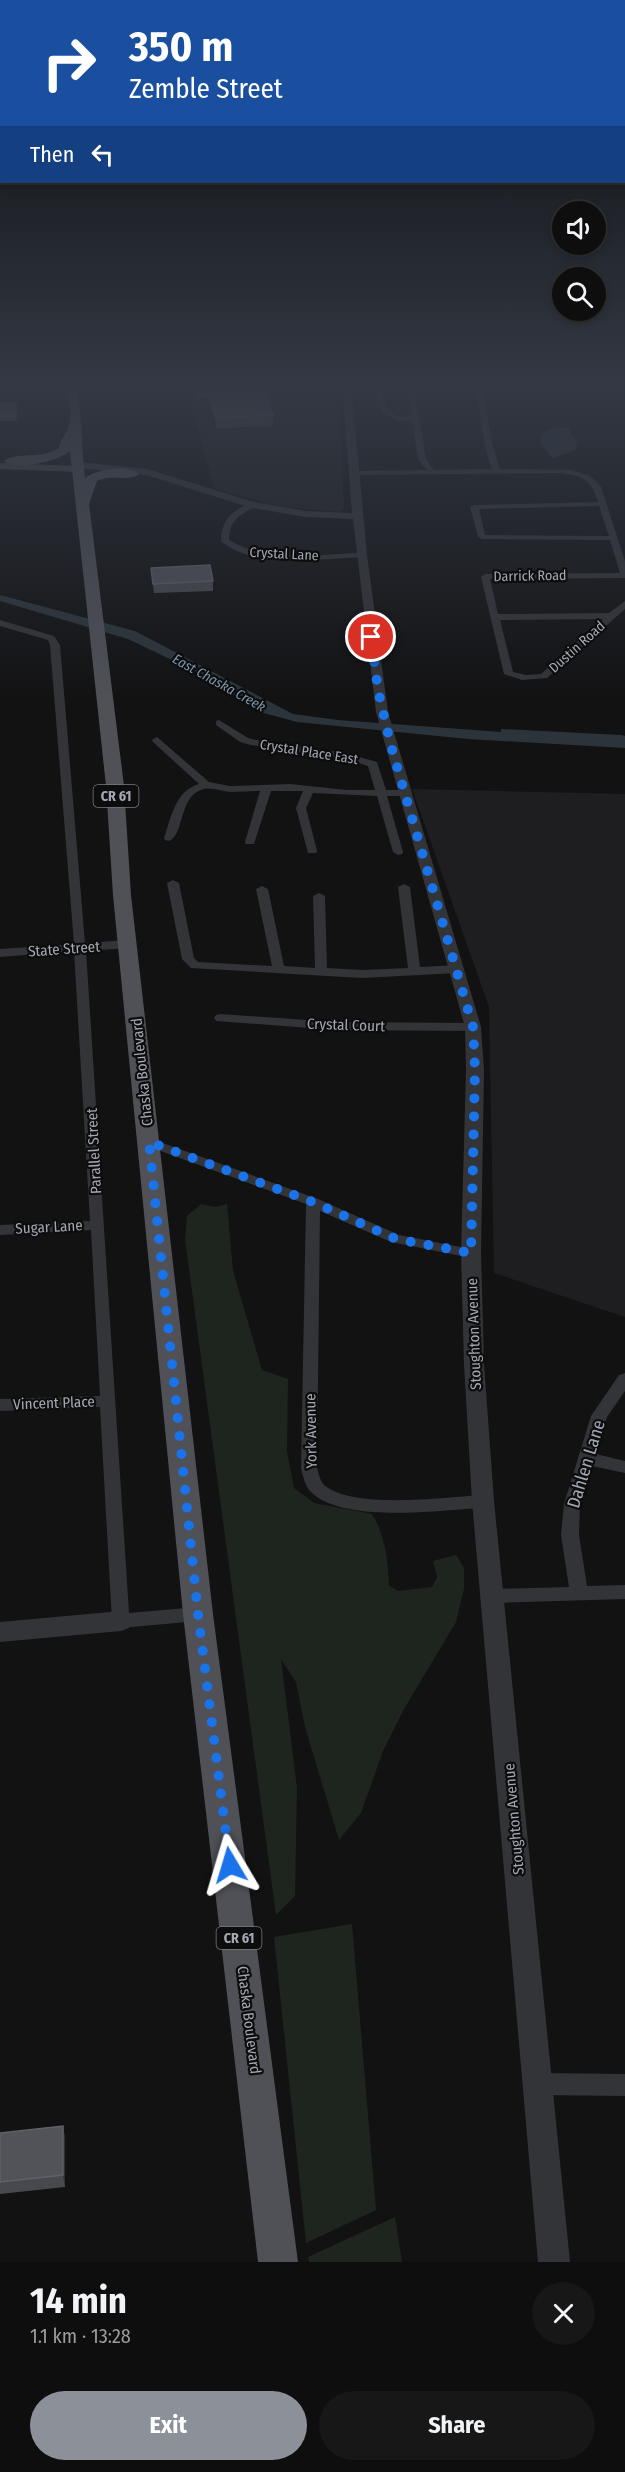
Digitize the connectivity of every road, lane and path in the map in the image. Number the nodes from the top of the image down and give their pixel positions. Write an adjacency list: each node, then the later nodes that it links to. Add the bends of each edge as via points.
1 (81, 488): 6 (main road, Chaska Boulevard / CR 61)
2 (87, 488): 6 (main road)
3 (196, 488): 8 (street)
4 (356, 488): 9 (street, Stoughton Avenue)
5 (596, 488): 7 (street)
6 (83, 503): 32 (main road, Chaska Boulevard / CR 61, via 115,786)
7 (603, 504): 10 (street); 10 (street, via 474,507 482,537)
8 (252, 505): 9 (street, via 306,514); 11 (street, Crystal Lane, via 225,523 225,541 232,547 259,555)
9 (358, 516): 11 (street, Stoughton Avenue)
10 (614, 538): 12 (street)
11 (361, 555): 22 (street, Stoughton Avenue, via 382,712)
12 (625, 574): 15 (street, Darrick Road, via 485,577)
13 (625, 604): 14 (street)
14 (612, 616): 15 (street); 15 (street, Dustin Road, via 544,676 529,679 509,674)
15 (494, 617)
16 (0, 623): 33 (street, Parallel Street, via 51,638 55,645)
17 (219, 723): 23 (street, Crystal Place East, via 255,743 346,756 373,764)
18 (157, 740): 19 (street)
19 (206, 785): 20 (street); 24 (street, via 189,794)
20 (266, 789): 21 (street); 25 (street)
21 (309, 789): 23 (street); 26 (street, via 301,808)
22 (406, 793): 23 (street); 36 (street, Stoughton Avenue)
23 (380, 794): 27 (street, Crystal Place East)
24 (169, 838)
25 (250, 842)
26 (312, 851)
27 (398, 852)
28 (173, 883): 35 (street, via 188,959 195,965)
29 (404, 887): 37 (street)
30 (262, 889): 35 (street)
31 (319, 896): 38 (street)
32 (128, 944): 33 (street, State Street); 41 (main road, Chaska Boulevard / CR 61)
33 (80, 948): 34 (street, State Street); 43 (street, Parallel Street)
34 (0, 953)
35 (279, 969): 38 (street)
36 (458, 969): 37 (street); 40 (street, Stoughton Avenue)
37 (414, 970): 38 (street)
38 (321, 972)
39 (220, 1017): 40 (street, Crystal Court, via 336,1026)
40 (473, 1027): 45 (street, Stoughton Avenue)
41 (149, 1142): 42 (street); 55 (main road, Chaska Boulevard / CR 61)
42 (313, 1202): 45 (street, via 396,1239); 51 (street, York Avenue, via 309,1468 316,1488 332,1498 363,1504 404,1507)
43 (98, 1225): 44 (street, Sugar Lane); 47 (street, Parallel Street)
44 (0, 1230)
45 (471, 1253): 51 (street, Stoughton Avenue)
46 (625, 1379): 49 (street, Dahlen Lane, via 599,1416)
47 (108, 1401): 48 (street, Vincent Place); 56 (street, Parallel Street)
48 (0, 1405)
49 (585, 1458): 50 (street); 53 (street, Dahlen Lane, via 572,1504 570,1534)
50 (625, 1467)
51 (483, 1501): 54 (street, Stoughton Avenue)
52 (625, 1592): 53 (street)
53 (579, 1593): 54 (street)
54 (494, 1596): 58 (street, Stoughton Avenue)
55 (198, 1614): 56 (street); 60 (main road, Chaska Boulevard / CR 61)
56 (121, 1621): 57 (street)
57 (0, 1632)
58 (538, 2084): 59 (street); 61 (street, Stoughton Avenue)
59 (625, 2085)
60 (278, 2262)
61 (554, 2262)

